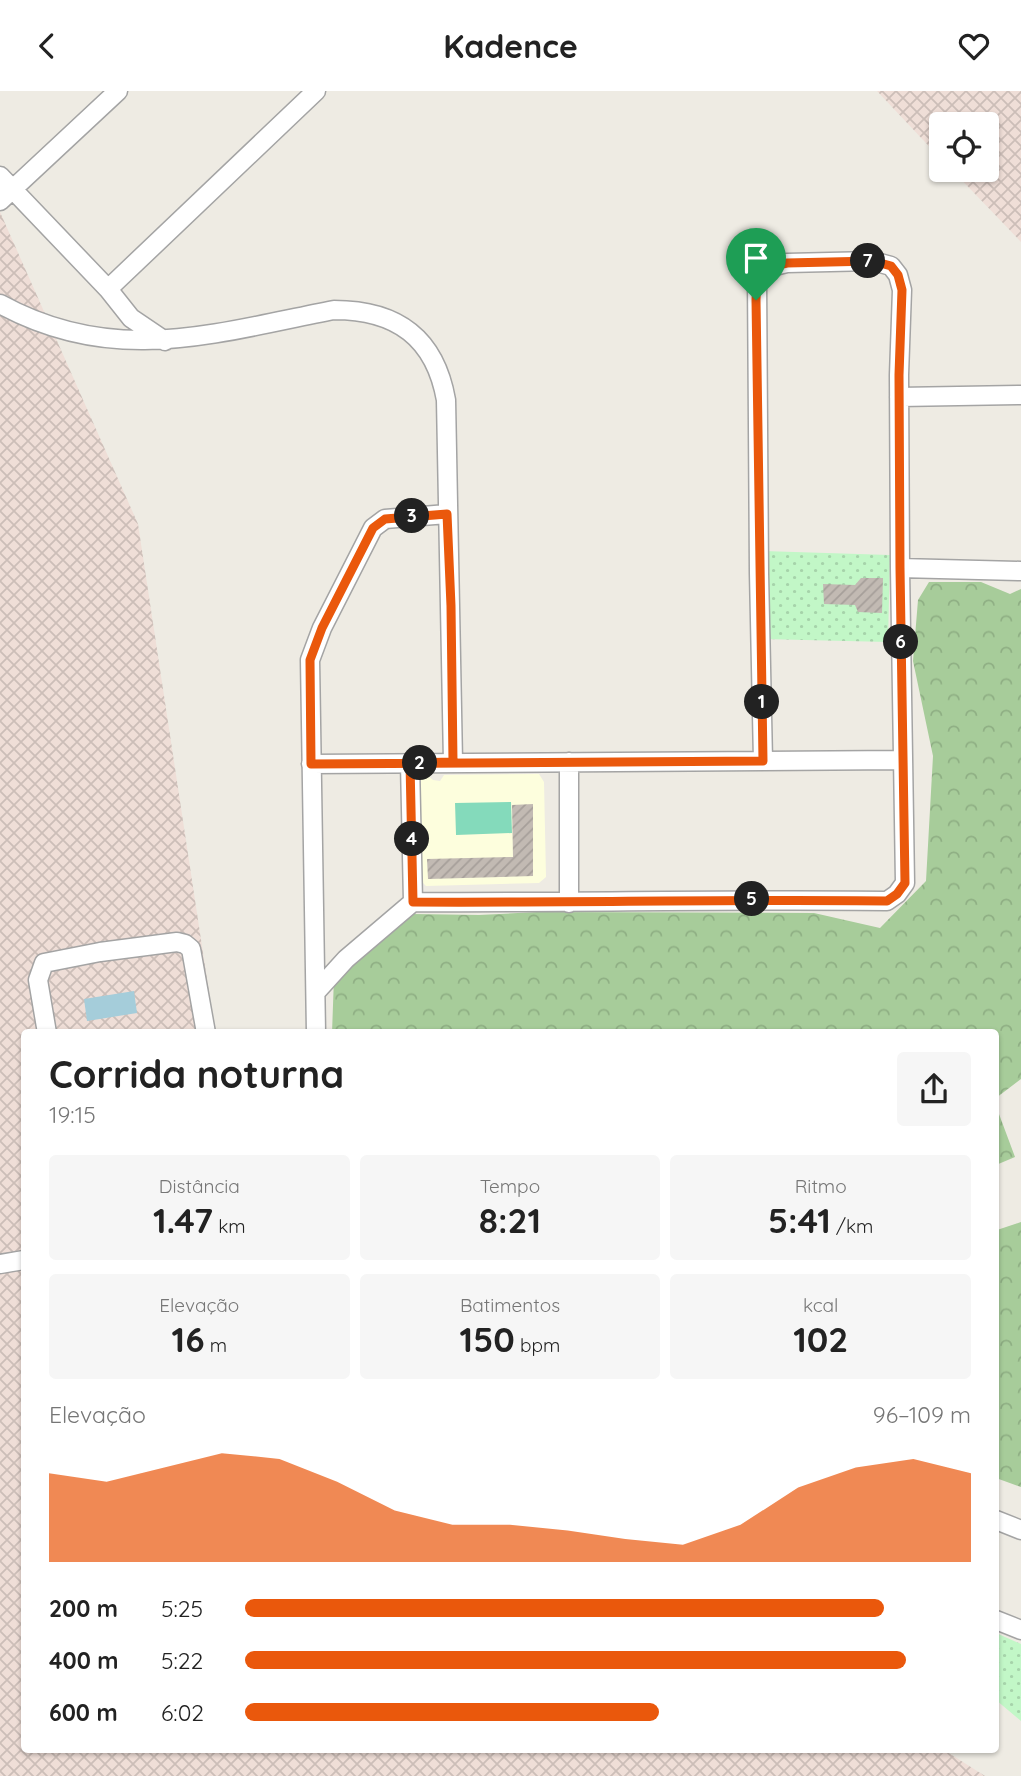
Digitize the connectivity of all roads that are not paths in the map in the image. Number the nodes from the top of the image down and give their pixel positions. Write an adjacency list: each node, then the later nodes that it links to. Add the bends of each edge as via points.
1 (118, 91): 4 (street)
2 (316, 91): 5 (street)
3 (0, 176): 4 (street)
4 (6, 196): 5 (street)
5 (108, 289): 7 (street)
6 (0, 304): 8 (street, via 61,331)
7 (131, 318): 8 (street); 9 (street)
8 (116, 340): 9 (street)
9 (165, 341): 12 (street, via 334,310 374,313 399,324 426,346 442,379)
10 (1021, 395): 11 (street)
11 (899, 397): 13 (street); 16 (street, via 902,290 891,266 873,261 766,268 757,278)
12 (447, 514): 17 (street); 20 (street, via 385,519 373,528 310,660)
13 (900, 568): 14 (street); 15 (street)
14 (1021, 571)
15 (903, 760): 16 (street); 22 (street, via 905,883 887,901)
16 (763, 761): 18 (street)
17 (453, 762): 18 (street); 19 (street)
18 (569, 762): 22 (street)
19 (410, 763): 20 (street); 21 (street)
20 (311, 764): 23 (street)
21 (413, 902): 22 (street); 23 (street, via 346,959)
22 (569, 903)
23 (316, 992): 26 (street)
24 (46, 1029): 25 (street, via 38,980 44,963 177,942 191,949)
25 (205, 1029)
26 (316, 1029)
27 (21, 1260): 28 (street)
28 (0, 1263)
29 (999, 1521): 30 (street)
30 (1021, 1530)
31 (999, 1622): 32 (street)
32 (1021, 1630)

